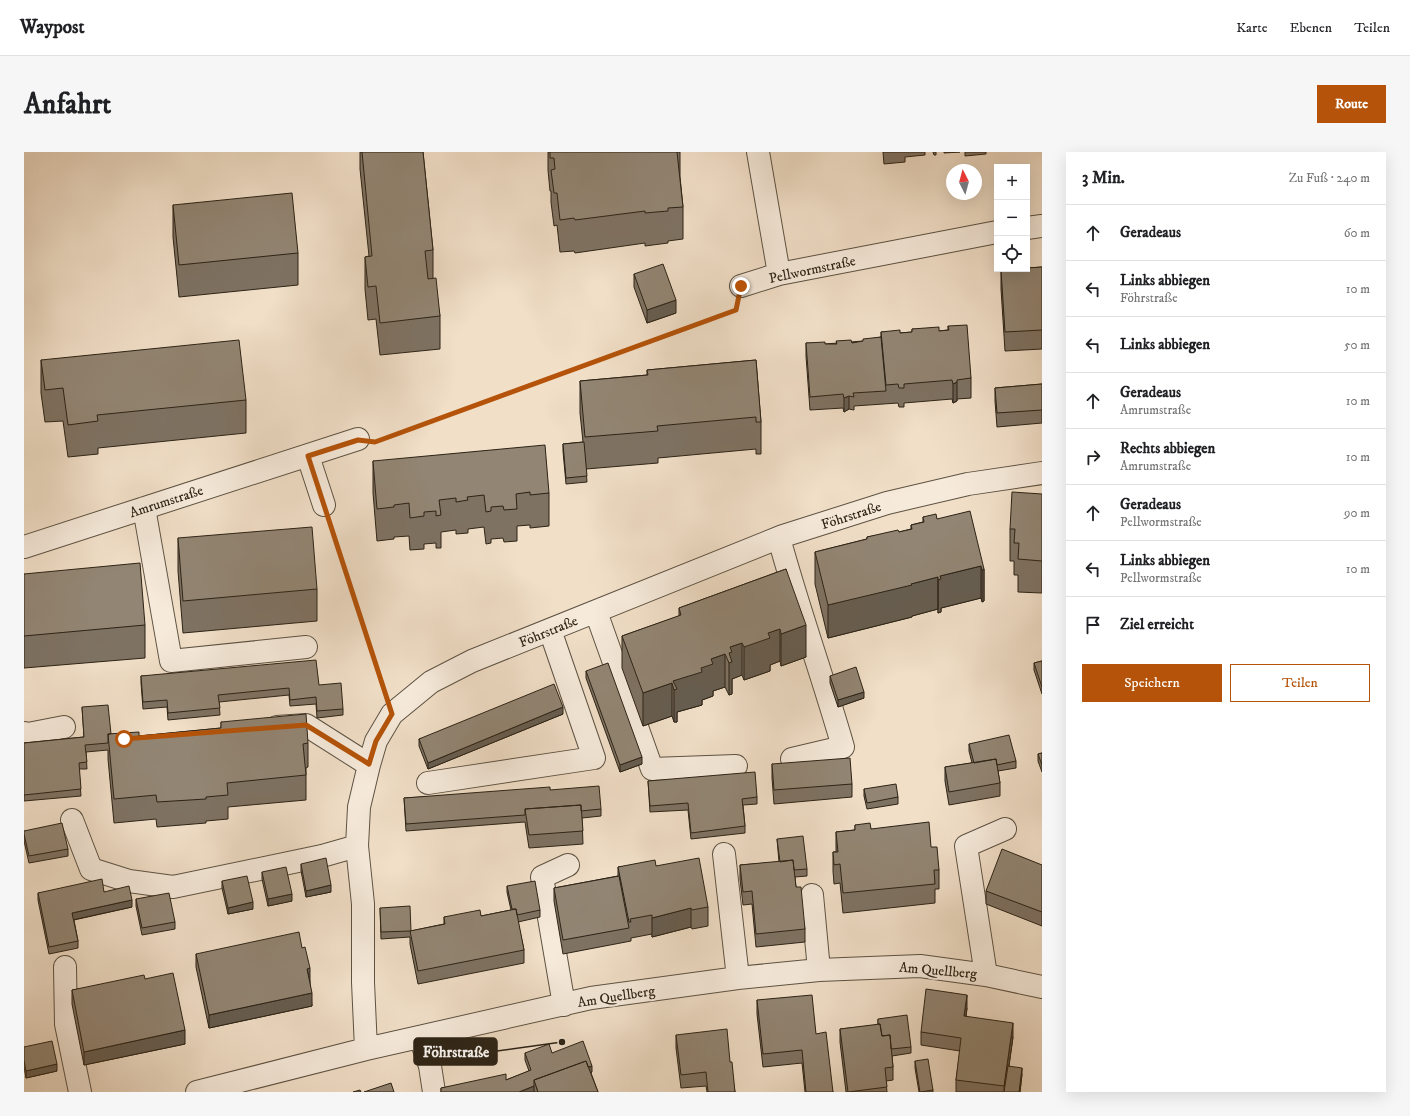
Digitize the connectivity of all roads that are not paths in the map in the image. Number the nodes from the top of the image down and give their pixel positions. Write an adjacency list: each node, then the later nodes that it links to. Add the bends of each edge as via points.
1 (758, 152): 5 (street)
2 (1042, 226): 3 (street)
3 (1030, 228)
4 (994, 233): 5 (street, Pellwormstraße)
5 (779, 274): 6 (street, Pellwormstraße)
6 (741, 286)
7 (358, 440): 8 (street, Amrumstraße)
8 (308, 456): 10 (street); 11 (street, Amrumstraße)
9 (1042, 473): 12 (street, Föhrstraße, via 968,484 886,503)
10 (324, 505)
11 (144, 508): 13 (street, Amrumstraße); 16 (street, via 171,661)
12 (780, 538): 14 (street, Föhrstraße); 20 (street, via 794,592 843,747)
13 (24, 547)
14 (596, 612): 15 (street, Föhrstraße); 22 (street, via 652,770)
15 (550, 630): 21 (street, Föhrstraße, via 431,682 392,714 376,741); 23 (street, via 594,758)
16 (306, 647)
17 (64, 727): 19 (street)
18 (259, 729): 21 (street, via 306,725)
19 (24, 733)
20 (792, 759)
21 (369, 764): 26 (street, Föhrstraße, via 359,807)
22 (736, 766)
23 (428, 784)
24 (72, 820): 26 (street, via 91,869 129,881 173,887 322,856)
25 (1005, 829): 32 (street, via 966,846)
26 (357, 846): 37 (street, Föhrstraße, via 363,904)
27 (724, 854): 33 (street)
28 (568, 866): 35 (street, via 542,877)
29 (812, 895): 31 (street)
30 (65, 967): 38 (street, via 66,1024)
31 (819, 970): 32 (street, Am Quellberg, via 920,966); 33 (street, Am Quellberg)
32 (986, 974): 34 (street, Am Quellberg)
33 (738, 978): 35 (street, Am Quellberg, via 591,998)
34 (1042, 987)
35 (564, 1005): 36 (street, Am Quellberg)
36 (420, 1036): 37 (street, Am Quellberg); 40 (street, via 430,1066)
37 (366, 1049): 39 (street, Am Quellberg)
38 (80, 1092)
39 (197, 1092)
40 (434, 1092)

